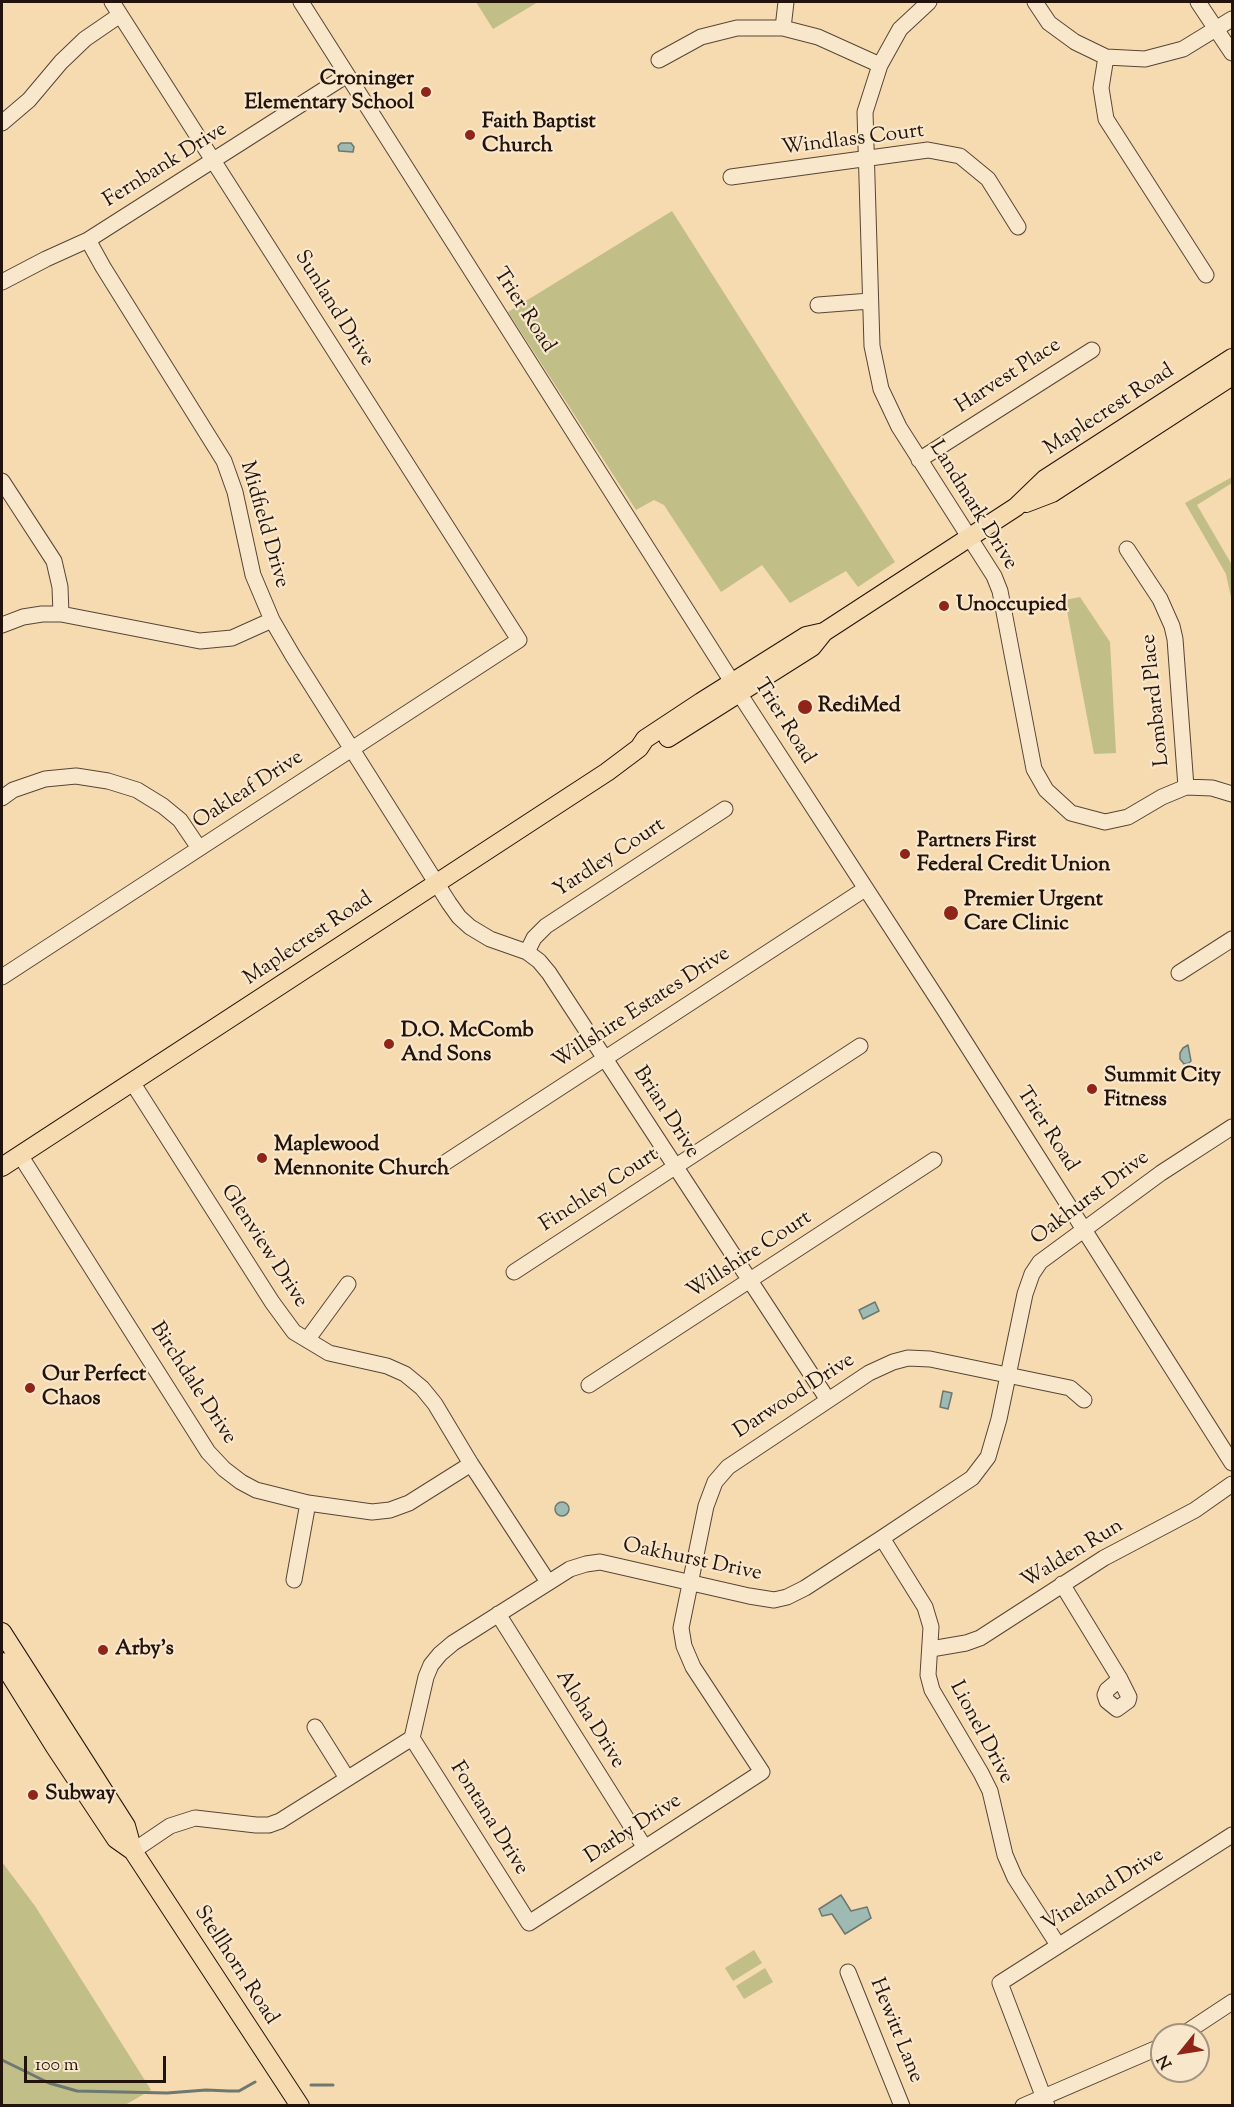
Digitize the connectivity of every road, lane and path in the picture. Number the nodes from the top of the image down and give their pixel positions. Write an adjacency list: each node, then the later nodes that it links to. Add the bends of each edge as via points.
1 (301, 2): 14 (street, Trier Road)
2 (786, 2): 8 (street)
3 (929, 2): 13 (street, Landmark Drive, via 900,29)
4 (1035, 2): 11 (street, via 1049,23)
5 (1198, 2): 9 (street)
6 (116, 8): 15 (street); 17 (street, Sunland Drive)
7 (1233, 20): 9 (street)
8 (783, 28): 12 (street, via 737,28 701,37); 13 (street, via 818,37)
9 (1217, 29): 10 (street); 11 (street, via 1182,49 1144,60)
10 (1233, 53)
11 (1106, 57): 21 (street, via 1101,88 1106,119)
12 (659, 60)
13 (880, 65): 16 (street, Landmark Drive, via 865,112)
14 (347, 75): 17 (street, Fernbank Drive); 37 (street, Trier Road)
15 (2, 123)
16 (865, 159): 18 (street, Windlass Court); 19 (street, Windlass Court, via 928,150 960,156 988,179); 23 (street, Landmark Drive)
17 (213, 160): 20 (street, Fernbank Drive); 36 (street, Sunland Drive)
18 (731, 177)
19 (1018, 227)
20 (88, 240): 22 (street, Fernbank Drive); 34 (street, Midfield Drive, via 224,461 235,492 253,575)
21 (1206, 275)
22 (2, 282)
23 (870, 301): 24 (street); 28 (street, Landmark Drive, via 872,346 881,388)
24 (818, 305)
25 (1092, 350): 28 (street, Harvest Place)
26 (1233, 358): 30 (main road, Maplecrest Road, via 1046,479)
27 (1233, 376): 30 (main road, Maplecrest Road, via 1052,493)
28 (919, 460): 31 (street, Landmark Drive)
29 (2, 481): 33 (street, via 54,561)
30 (1016, 507): 31 (main road, Maplecrest Road)
31 (970, 537): 37 (main road, Maplecrest Road, via 824,632 812,647); 39 (street, Landmark Drive, via 999,591 1034,768 1046,790 1071,813 1105,822 1128,818)
32 (1127, 549): 39 (street, Lombard Place, via 1172,626)
33 (61, 614): 34 (street, via 198,641 232,638); 35 (street, via 23,617)
34 (272, 620): 38 (street, Midfield Drive)
35 (2, 625)
36 (519, 640): 38 (street, Oakleaf Drive)
37 (736, 688): 44 (main road, Maplecrest Road, via 651,748 639,748); 45 (street, Trier Road)
38 (352, 749): 43 (street, Oakleaf Drive); 44 (street, Midfield Drive)
39 (1186, 787): 40 (street)
40 (1233, 794)
41 (2, 798): 43 (street, via 45,779 76,776 108,781 137,790 163,806 180,820)
42 (725, 809): 47 (street, Yardley Court, via 546,926)
43 (199, 848): 49 (street, Oakleaf Drive)
44 (436, 882): 47 (street, Brian Drive, via 459,918 470,927); 52 (main road, Maplecrest Road)
45 (865, 889): 51 (street, Willshire Estates Drive); 59 (street, Trier Road)
46 (1233, 939): 48 (street)
47 (526, 952): 51 (street, Brian Drive, via 551,975)
48 (1179, 973)
49 (2, 977)
50 (860, 1046): 58 (street, Finchley Court)
51 (605, 1058): 56 (street, Willshire Estates Drive); 58 (street, Brian Drive)
52 (132, 1082): 54 (main road, Maplecrest Road); 63 (street, Glenview Drive, via 272,1302 294,1332)
53 (1233, 1127): 59 (street, Oakhurst Drive)
54 (20, 1155): 57 (main road, Maplecrest Road); 71 (street, Birchdale Drive, via 208,1452 224,1469 256,1490)
55 (934, 1160): 61 (street, Willshire Court)
56 (443, 1164)
57 (2, 1167)
58 (675, 1167): 60 (street, Finchley Court); 61 (street, Brian Drive)
59 (1084, 1229): 64 (street, Oakhurst Drive, via 1040,1262 1032,1274); 68 (street, Trier Road)
60 (514, 1272)
61 (751, 1281): 65 (street, Willshire Court); 66 (street, Brian Drive)
62 (348, 1284): 63 (street)
63 (307, 1340): 69 (street, Glenview Drive, via 329,1353 405,1374 435,1404)
64 (1008, 1374): 66 (street, Darwood Drive, via 908,1358 877,1368); 67 (street, Darwood Drive, via 1070,1388); 72 (street, Oakhurst Drive, via 993,1441 980,1469)
65 (589, 1385)
66 (828, 1400): 75 (street, Darwood Drive, via 720,1475 710,1491)
67 (1084, 1400)
68 (1233, 1463)
69 (471, 1464): 71 (street, Birchdale Drive, via 410,1503 390,1510 372,1512); 74 (street, Glenview Drive)
70 (1233, 1484): 76 (street, Walden Run, via 1195,1510)
71 (308, 1503): 73 (street)
72 (882, 1538): 75 (street, Oakhurst Drive, via 787,1597 768,1599); 79 (street, Lionel Drive, via 925,1607 931,1627)
73 (294, 1580)
74 (548, 1582): 75 (street, Oakhurst Drive, via 570,1569 600,1562); 77 (street, Oakhurst Drive)
75 (690, 1582): 84 (street, Darwood Drive, via 681,1628 684,1646 693,1667)
76 (1062, 1584): 79 (street, Walden Run, via 980,1638); 81 (street)
77 (498, 1614): 83 (street, Oakhurst Drive, via 453,1643 431,1665); 87 (street, Aloha Drive)
78 (2, 1632): 88 (main road, Stellhorn Road, via 126,1826)
79 (931, 1649): 90 (street, Lionel Drive, via 928,1675 932,1690 990,1791 1005,1855 1015,1878)
80 (2, 1662): 88 (main road, Stellhorn Road, via 116,1839)
81 (1120, 1678)
82 (315, 1727): 85 (street)
83 (411, 1738): 85 (street); 89 (street, Fontana Drive)
84 (762, 1772): 87 (street, Darby Drive)
85 (347, 1778): 88 (street, via 269,1825 195,1818 170,1826)
86 (1233, 1835): 90 (street, Vineland Drive)
87 (645, 1848): 89 (street, Darby Drive)
88 (133, 1851): 96 (main road, Stellhorn Road)
89 (529, 1923)
90 (1058, 1945): 95 (street, Vineland Drive, via 999,1983)
91 (848, 1972): 97 (street, Hewitt Lane)
92 (1233, 2002): 93 (street)
93 (1201, 2023)
94 (1150, 2052): 95 (street)
95 (1045, 2101): 98 (street)
96 (300, 2106)
97 (902, 2106)
98 (1023, 2106)

